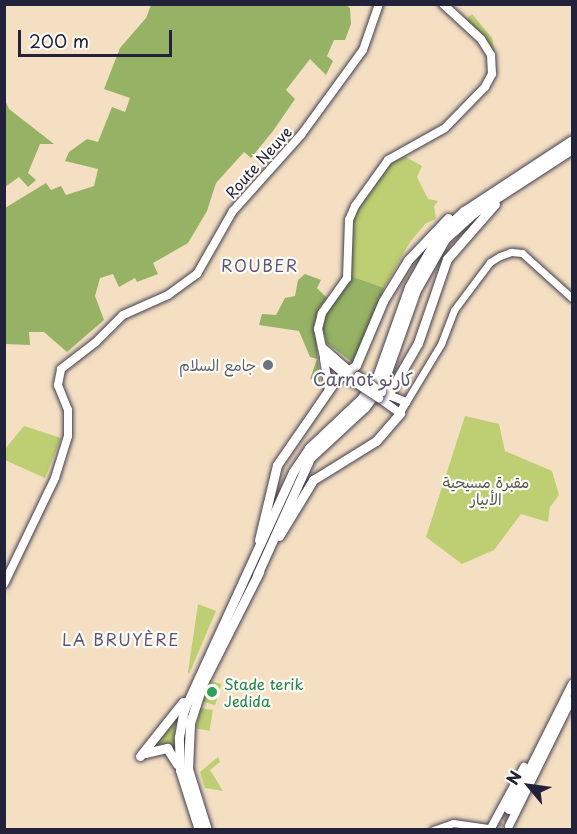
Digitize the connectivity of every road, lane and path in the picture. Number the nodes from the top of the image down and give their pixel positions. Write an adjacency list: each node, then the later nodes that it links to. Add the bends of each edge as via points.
1 (379, 4): 17 (main road, Route Neuve, via 363,50 301,135 232,211 197,274 168,295 123,315 61,369 58,385 68,410 68,436 55,478)
2 (443, 4): 8 (main road, via 481,39 491,55 492,74 485,87 445,128 388,160 354,206 349,220 347,278 319,321)
3 (573, 140): 6 (highway)
4 (573, 149): 5 (highway)
5 (521, 182): 12 (highway, via 481,218 447,259 418,343); 15 (highway, via 460,224 434,255 416,290 383,383 365,407 310,458)
6 (496, 188): 10 (highway, via 426,237 392,284); 16 (highway, via 453,219 430,247 400,309 377,377 361,399 313,443 300,461)
7 (573, 298): 13 (street, via 522,254 500,256 486,267 454,310 441,344)
8 (321, 346): 9 (main road); 10 (main road)
9 (324, 357): 10 (main road); 11 (main road)
10 (351, 376): 11 (highway); 12 (main road, bridge)
11 (329, 388): 16 (highway, via 277,465)
12 (383, 397): 13 (main road); 14 (main road)
13 (406, 402): 14 (main road)
14 (400, 413): 15 (highway, via 376,441 313,480)
15 (257, 575): 26 (highway, via 202,685 190,723 188,770)
16 (246, 579): 18 (highway)
17 (4, 584)
18 (196, 679): 22 (highway, via 180,728); 22 (highway, via 176,712 140,756 167,747)
19 (573, 684): 21 (main road)
20 (572, 699): 21 (main road, via 510,811); 24 (main road)
21 (561, 709): 23 (main road, via 546,728)
22 (182, 778): 25 (highway)
23 (491, 827): 24 (main road); 27 (street, via 453,823)
24 (509, 828)
25 (199, 830)
26 (207, 830)
27 (433, 830)

